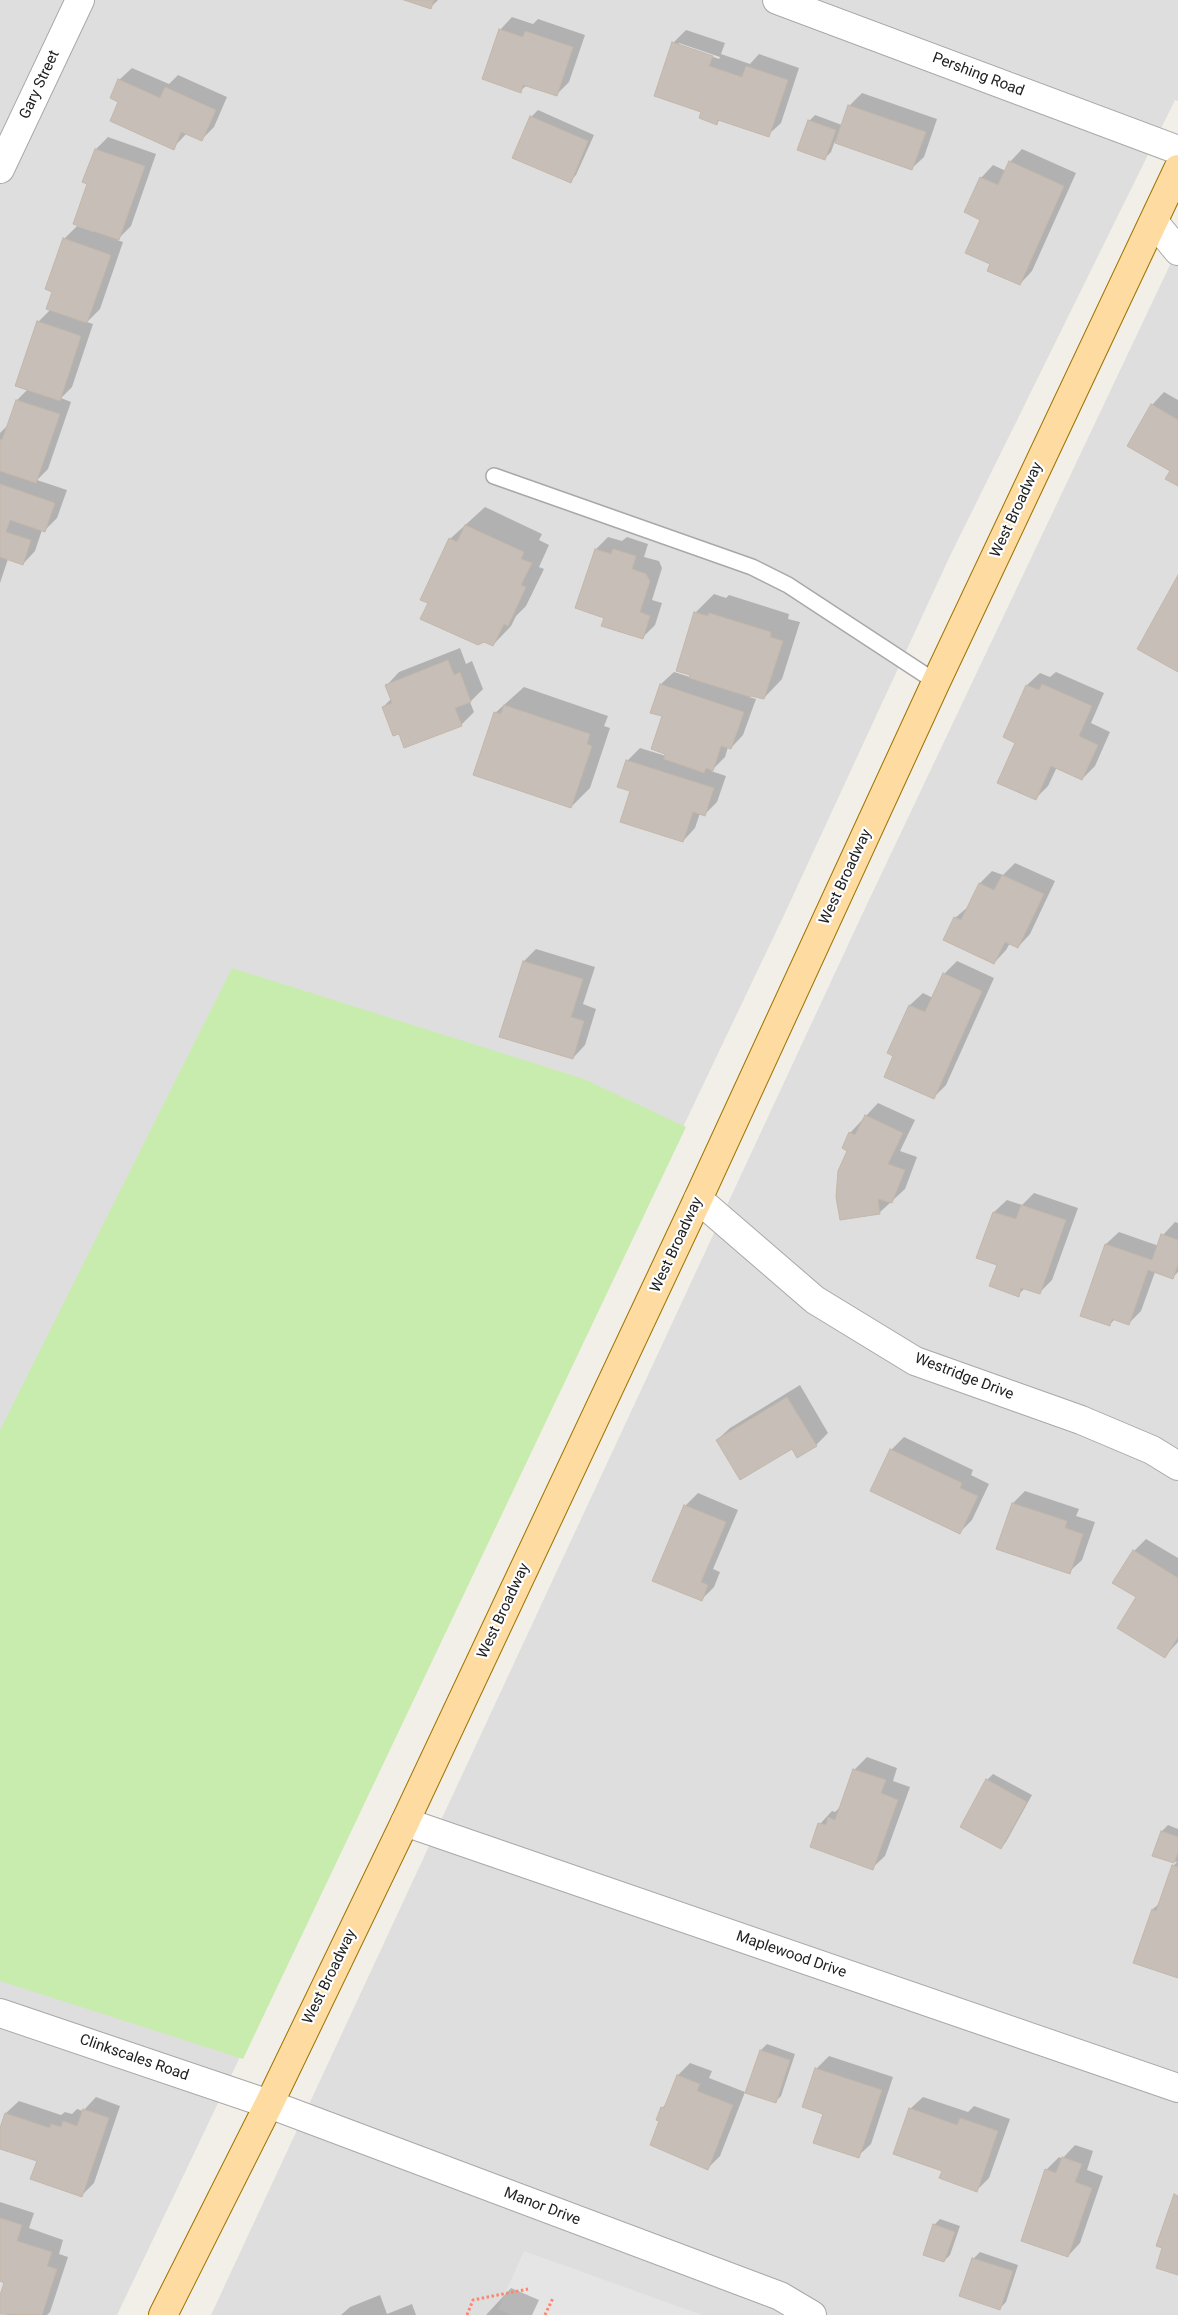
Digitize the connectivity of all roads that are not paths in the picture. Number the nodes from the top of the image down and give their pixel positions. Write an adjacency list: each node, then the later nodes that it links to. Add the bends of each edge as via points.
1 (80, 0): 4 (street, Gary Street)
2 (785, 1): 3 (street, Pershing Road)
3 (1178, 150)
4 (0, 169)
5 (1178, 169): 6 (main road, West Broadway)
6 (1154, 222): 7 (street); 9 (main road, West Broadway)
7 (1178, 252)
8 (494, 476): 9 (lane, via 752,567 788,585)
9 (936, 682): 10 (main road, West Broadway)
10 (698, 1199): 11 (street, Westridge Drive, via 815,1300 916,1361 1081,1420 1152,1450); 12 (main road, West Broadway)
11 (1178, 1466)
12 (405, 1822): 14 (street, Maplewood Drive); 15 (main road, West Broadway)
13 (0, 2012): 15 (street, Clinkscales Road)
14 (1178, 2088)
15 (269, 2104): 16 (main road, West Broadway); 17 (street, Manor Drive, via 780,2296)
16 (163, 2315)
17 (812, 2315)

